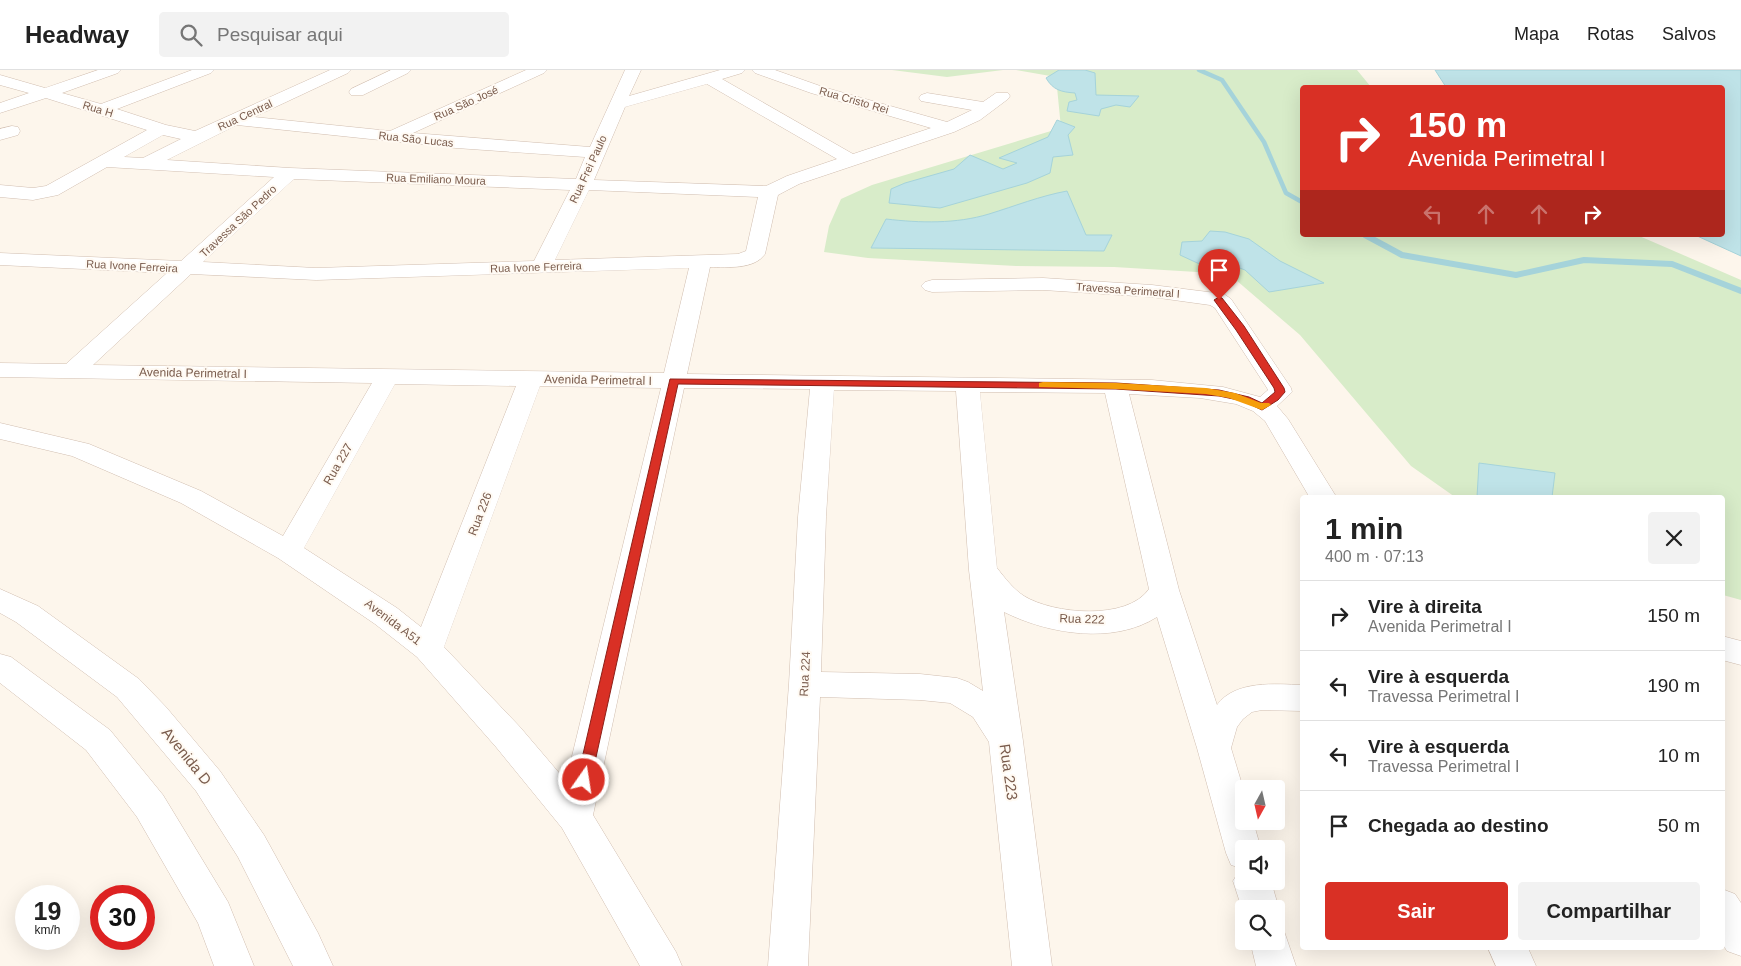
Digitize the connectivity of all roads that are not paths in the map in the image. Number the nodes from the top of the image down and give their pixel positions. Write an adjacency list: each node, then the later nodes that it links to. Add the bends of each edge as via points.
1 (113, 70): 12 (street)
2 (206, 70): 18 (street)
3 (343, 70): 19 (street, Rua Central)
4 (403, 70): 11 (street)
5 (539, 70): 22 (street, Rua São José)
6 (633, 70): 15 (street, Rua Frei Paulo)
7 (737, 70): 9 (street)
8 (760, 70): 20 (street, Rua Cristo Rei)
9 (710, 79): 15 (street); 25 (street)
10 (0, 80): 12 (street, Rua H)
11 (357, 92)
12 (44, 93): 17 (street); 18 (street, Rua H)
13 (1002, 96): 16 (street)
14 (927, 98): 16 (street)
15 (618, 104): 24 (street, Rua Frei Paulo)
16 (986, 107): 20 (street)
17 (0, 108)
18 (102, 109): 21 (street, Rua H)
19 (236, 120): 22 (street, Rua São Lucas); 23 (street, Rua Central)
20 (948, 128): 25 (street)
21 (161, 129): 23 (street, Rua H); 26 (street)
22 (393, 136): 24 (street, Rua São Lucas)
23 (197, 137): 27 (street, Rua Central)
24 (596, 152): 29 (street, Rua Frei Paulo)
25 (851, 160): 31 (street)
26 (103, 161): 27 (street, Rua Emiliano Moura); 30 (street, via 47,192 33,194)
27 (147, 163): 28 (street, Rua Emiliano Moura)
28 (290, 173): 29 (street, Rua Emiliano Moura); 35 (street, Travessa São Pedro)
29 (582, 185): 31 (street, Rua Emiliano Moura); 34 (street, Rua Frei Paulo)
30 (0, 190)
31 (769, 192): 33 (street, Rua Ivone Ferreira, via 758,245 752,256 742,260)
32 (0, 258): 35 (street, Rua Ivone Ferreira)
33 (701, 262): 34 (street, Rua Ivone Ferreira); 41 (street)
34 (541, 267): 35 (street, Rua Ivone Ferreira, via 316,274)
35 (186, 269): 38 (street, Travessa São Pedro)
36 (932, 286): 45 (street, Travessa Perimetral I, via 1043,284 1216,299 1223,304 1279,388)
37 (0, 370): 38 (street, Avenida Perimetral I)
38 (72, 371): 39 (street, Avenida Perimetral I)
39 (388, 376): 40 (street, Avenida Perimetral I); 49 (street, Rua 227)
40 (531, 380): 41 (street, Avenida Perimetral I); 53 (street, Rua 226)
41 (674, 381): 42 (street, Avenida Perimetral I); 61 (street)
42 (823, 382): 43 (street, Avenida Perimetral I); 57 (street, Rua 224, via 812,517)
43 (967, 384): 44 (street, Avenida Perimetral I); 50 (street)
44 (1116, 386): 45 (street, Avenida Perimetral I, via 1215,392 1246,399); 51 (street)
45 (1269, 414): 47 (street); 48 (street)
46 (0, 431): 49 (street, Avenida A51, via 80,450 191,497)
47 (1307, 495)
48 (1322, 495)
49 (288, 551): 53 (street, Avenida A51, via 386,616)
50 (983, 570): 51 (street, Rua 222, via 1002,594 1015,604 1051,617 1079,621 1105,621 1138,614 1152,606); 59 (street)
51 (1164, 590): 60 (street)
52 (0, 600): 68 (street, Avenida D, via 27,614 128,688 154,716 208,780 251,846)
53 (428, 649): 61 (street, Avenida A51, via 508,737)
54 (1725, 649): 55 (street)
55 (1741, 653)
56 (0, 666): 67 (street, via 98,740 150,806 214,915)
57 (805, 684): 59 (street, Rua 223, via 956,691 985,708); 70 (street, Rua 224)
58 (1300, 698): 60 (street, via 1262,698 1242,702 1225,717)
59 (1006, 741): 71 (street, Rua 223)
60 (1214, 748): 62 (street)
61 (575, 818): 69 (street, Avenida A51)
62 (1240, 840)
63 (1725, 912): 64 (street)
64 (1741, 938)
65 (1272, 950): 72 (street)
66 (1509, 950): 73 (street)
67 (234, 966)
68 (313, 966)
69 (662, 966)
70 (788, 966)
71 (1032, 966)
72 (1276, 966)
73 (1516, 966)

